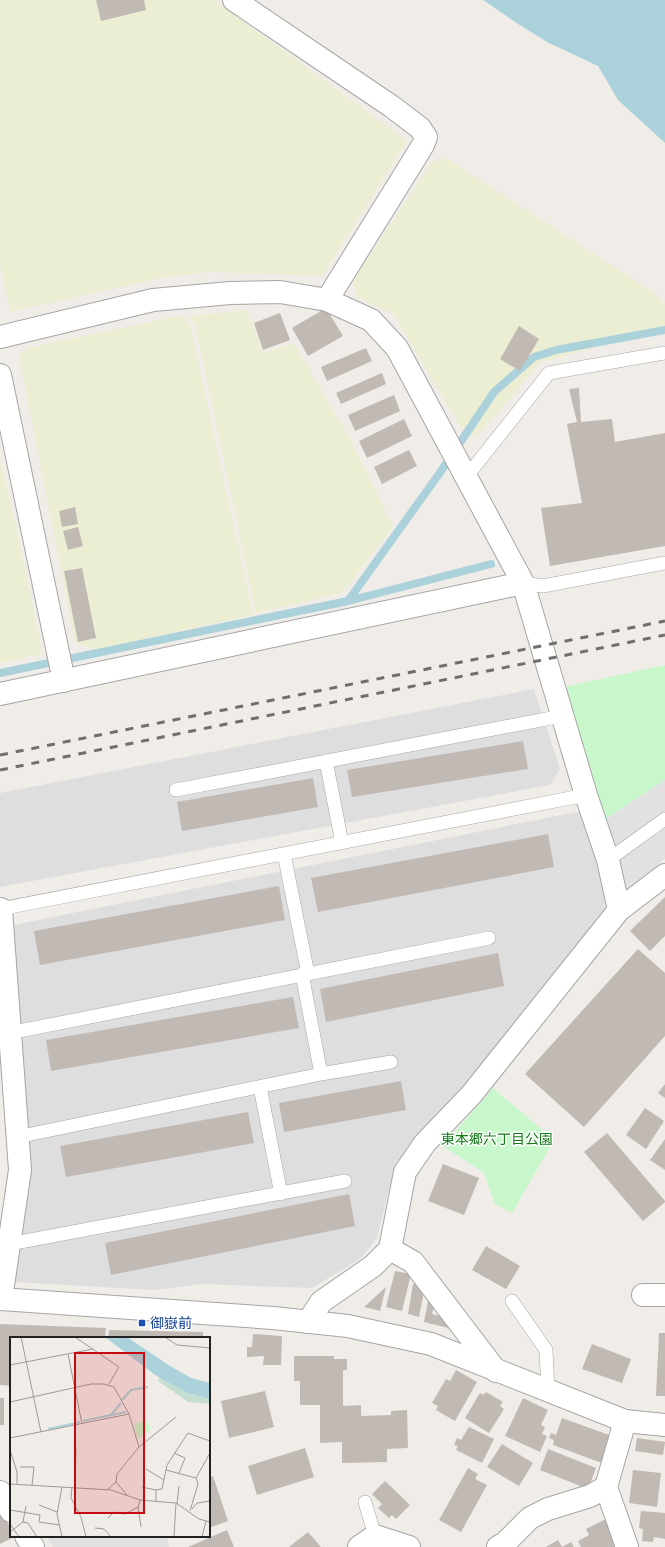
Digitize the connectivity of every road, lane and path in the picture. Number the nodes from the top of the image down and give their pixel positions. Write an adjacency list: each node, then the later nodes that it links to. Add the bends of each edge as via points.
1 (234, 0): 2 (street, via 391,106 420,128 426,136)
2 (327, 300): 3 (street, via 280,292 230,292 153,300); 6 (street, via 371,320 397,348)
3 (0, 337)
4 (665, 353): 6 (lane, via 549,373)
5 (0, 375): 9 (street)
6 (459, 462): 8 (street)
7 (665, 563): 8 (lane, via 544,586)
8 (523, 583): 9 (street); 11 (street)
9 (61, 667): 10 (street)
10 (0, 694)
11 (562, 716): 12 (lane); 14 (street)
12 (326, 761): 13 (lane); 16 (lane)
13 (176, 790)
14 (586, 795): 16 (lane); 18 (street)
15 (665, 819): 18 (lane)
16 (342, 843): 17 (lane)
17 (284, 854): 20 (lane); 23 (lane)
18 (608, 860): 21 (street)
19 (665, 875): 21 (street)
20 (0, 909): 24 (street)
21 (619, 910): 32 (street, via 471,1095 425,1143 405,1172)
22 (489, 938): 23 (lane)
23 (305, 974): 24 (lane); 26 (lane)
24 (5, 1034): 28 (street)
25 (391, 1062): 26 (lane)
26 (321, 1074): 27 (lane)
27 (260, 1087): 28 (lane); 30 (lane)
28 (17, 1137): 31 (street, via 20,1170)
29 (345, 1181): 30 (lane)
30 (281, 1194): 31 (lane)
31 (9, 1244): 35 (street)
32 (390, 1249): 37 (street, via 373,1266 321,1302); 38 (street, via 413,1262)
33 (643, 1295): 34 (street)
34 (665, 1295)
35 (0, 1299): 37 (street)
36 (512, 1301): 39 (lane, via 546,1350)
37 (308, 1322): 38 (street, via 348,1326 431,1344)
38 (496, 1371): 39 (street)
39 (548, 1391): 40 (street)
40 (625, 1421): 41 (street); 42 (street)
41 (665, 1425)
42 (606, 1487): 50 (street, via 590,1496 548,1509 530,1518); 51 (street)
43 (0, 1492): 45 (street)
44 (365, 1502): 47 (lane)
45 (10, 1509)
46 (27, 1537): 48 (street)
47 (367, 1542): 49 (street)
48 (33, 1547)
49 (409, 1547)
50 (498, 1547)
51 (627, 1547)

